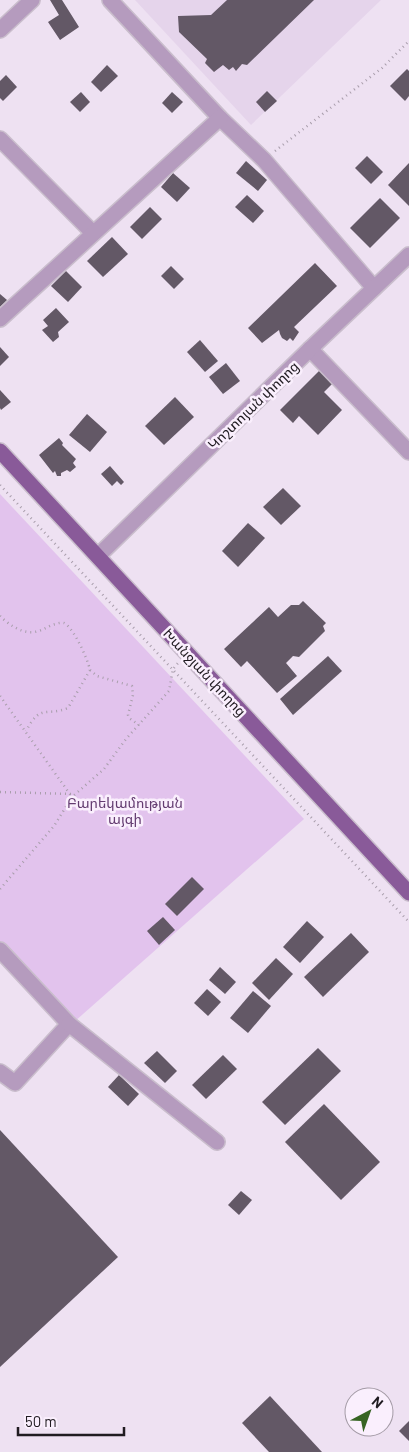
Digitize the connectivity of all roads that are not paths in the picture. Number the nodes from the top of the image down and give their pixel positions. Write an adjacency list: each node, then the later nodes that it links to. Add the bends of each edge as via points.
1 (32, 0): 3 (street)
2 (110, 0): 4 (street)
3 (0, 30)
4 (220, 118): 6 (street); 8 (street, via 264,160)
5 (0, 139): 6 (street)
6 (93, 233): 9 (street)
7 (409, 255): 8 (street, Կոշտոյան փողոց)
8 (374, 288): 10 (street, Կոշտոյան փողոց)
9 (0, 319)
10 (310, 349): 12 (street); 13 (street, Կոշտոյան փողոց)
11 (0, 451): 13 (main road, Խանջյան փողոց)
12 (409, 452)
13 (98, 556): 14 (main road, Խանջյան փողոց)
14 (409, 893)
15 (0, 950): 16 (street)
16 (69, 1024): 17 (street, via 15,1083); 18 (street)
17 (0, 1072)
18 (217, 1142)

